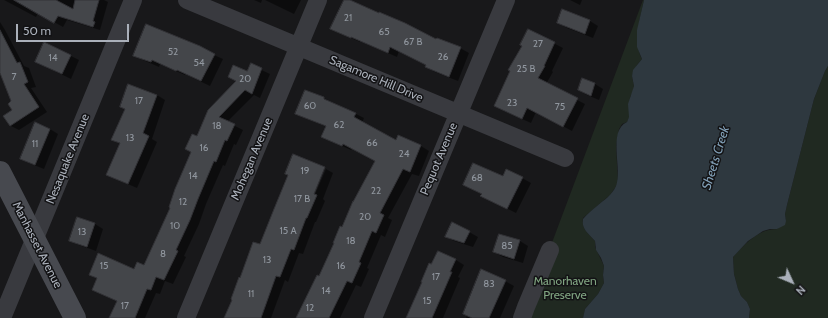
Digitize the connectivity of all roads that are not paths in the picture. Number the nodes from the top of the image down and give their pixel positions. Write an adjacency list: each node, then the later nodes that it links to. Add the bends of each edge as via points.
1 (134, 0): 9 (street, Nesaquake Avenue)
2 (187, 0): 5 (street, Sagamore Hill Drive)
3 (318, 0): 5 (street, Mohegan Avenue)
4 (506, 0): 6 (street, Pequot Avenue)
5 (299, 47): 6 (street, Sagamore Hill Drive); 13 (street, Mohegan Avenue)
6 (458, 113): 7 (street, Sagamore Hill Drive); 14 (street, Pequot Avenue)
7 (565, 158)
8 (0, 172): 9 (street, Manhasset Avenue)
9 (35, 239): 11 (street, Nesaquake Avenue); 12 (street, Manhasset Avenue)
10 (550, 250): 15 (street)
11 (2, 318)
12 (75, 318)
13 (186, 318)
14 (373, 318)
15 (522, 318)

